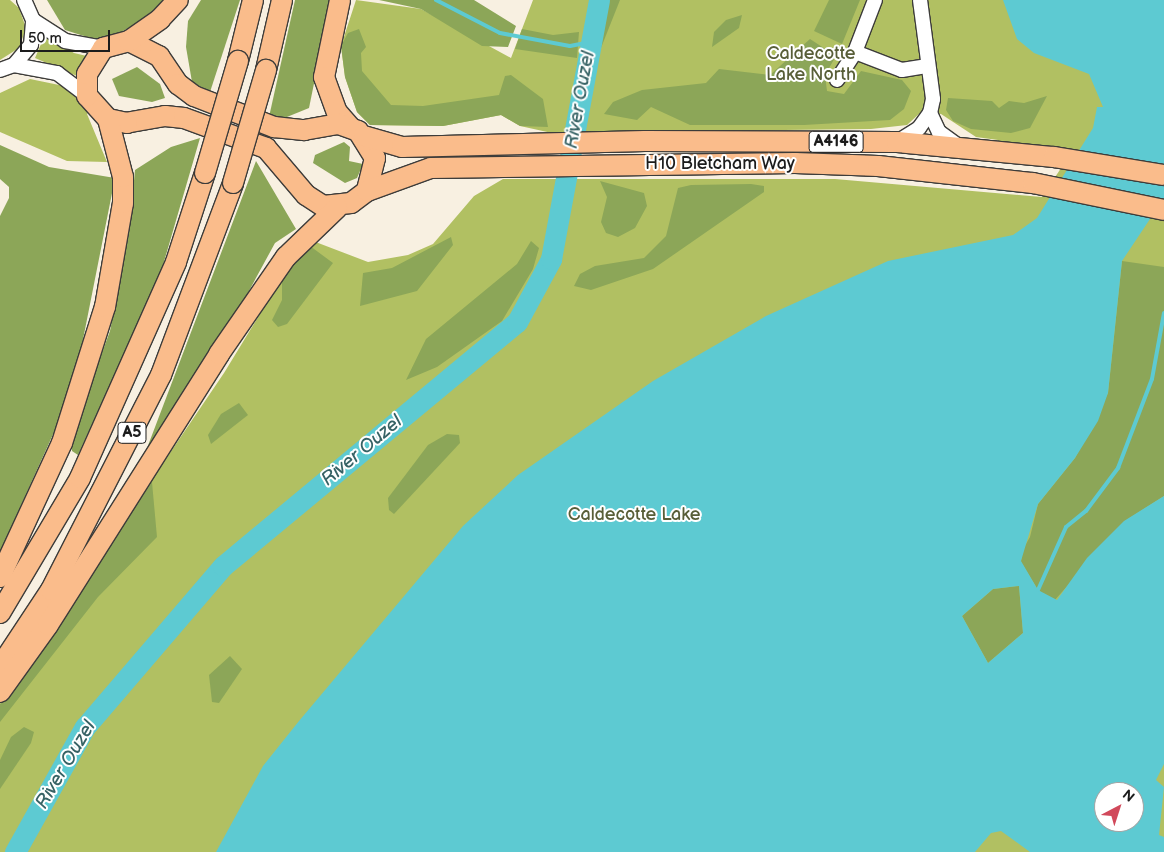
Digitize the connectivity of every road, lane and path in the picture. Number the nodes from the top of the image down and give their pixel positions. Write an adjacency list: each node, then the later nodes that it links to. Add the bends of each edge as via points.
1 (24, 0): 8 (street)
2 (178, 0): 9 (highway, via 160,19)
3 (252, 0): 28 (highway, A5, bridge, via 238,62 176,262 80,478)
4 (282, 0): 29 (highway, A5, bridge, via 266,70 233,183 161,375 51,590)
5 (340, 0): 19 (highway, via 324,77 329,97)
6 (875, 0): 11 (street)
7 (920, 0): 13 (street)
8 (34, 20): 10 (street, via 65,41); 12 (street, via 31,45)
9 (129, 41): 10 (highway); 19 (highway, H10 Bletcham Way, via 159,56 178,84 194,96 274,127)
10 (103, 48): 16 (highway, via 87,74)
11 (856, 52): 13 (street, via 902,70); 15 (street)
12 (14, 65): 14 (street); 16 (street, via 57,73)
13 (928, 66): 17 (street, via 933,99)
14 (0, 71)
15 (838, 80)
16 (87, 96): 18 (highway)
17 (930, 113): 20 (street, via 920,128); 21 (street, via 939,132)
18 (108, 119): 25 (highway, via 127,123 165,116 184,118 266,148 313,202); 27 (highway, via 123,177 106,306 62,443)
19 (357, 132): 22 (highway, H10 Bletcham Way / A4146, via 402,146); 24 (highway, via 375,158)
20 (897, 142): 21 (highway, H10 Bletcham Way / A4146); 22 (highway, H10 Bletcham Way / A4146, via 617,142)
21 (961, 148): 23 (highway, H10 Bletcham Way / A4146, via 1054,157)
22 (534, 155): 24 (highway, H10 Bletcham Way / A4146, via 431,168); 26 (highway, H10 Bletcham Way / A4146, via 622,164 878,166 1033,183)
23 (1164, 175)
24 (367, 191): 25 (highway, H10 Bletcham Way)
25 (337, 208): 30 (highway, H10 Bletcham Way, via 302,238 219,354 53,617)
26 (1164, 210)
27 (0, 577)
28 (0, 612)
29 (0, 667)
30 (0, 692)

